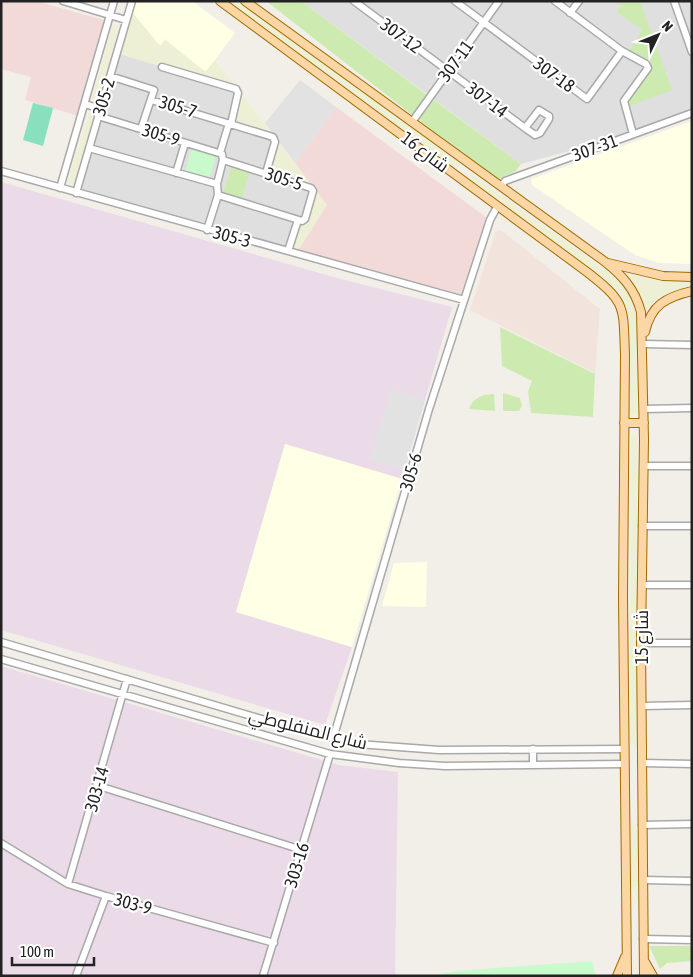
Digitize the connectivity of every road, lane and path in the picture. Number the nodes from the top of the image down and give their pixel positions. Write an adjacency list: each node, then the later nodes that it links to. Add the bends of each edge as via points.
1 (63, 1): 13 (street)
2 (114, 1): 13 (street, 305-2)
3 (132, 1): 14 (street, 305-2)
4 (245, 1): 25 (main road, شارع 16)
5 (354, 1): 19 (street, 307-12)
6 (455, 1): 15 (street, 307-18)
7 (499, 1): 15 (street, 307-11)
8 (555, 1): 12 (street)
9 (579, 1): 12 (street)
10 (674, 1): 17 (street)
11 (221, 2): 37 (main road, شارع 16)
12 (570, 13): 16 (street)
13 (110, 16): 14 (street); 22 (street, 305-2)
14 (126, 20): 20 (street, 305-2)
15 (484, 22): 16 (street, 307-18, via 587,99); 19 (street, 307-11)
16 (622, 51): 29 (street, via 648,68 624,101)
17 (692, 52)
18 (162, 67): 26 (street, via 236,89 238,94)
19 (448, 71): 25 (street, 307-11); 27 (street, 307-14)
20 (110, 76): 21 (street, 305-7, via 154,90); 23 (street, 305-2)
21 (151, 100): 26 (street, 305-7); 28 (street)
22 (85, 104): 23 (street, 305-9); 40 (street, 305-2)
23 (99, 112): 28 (street, 305-9); 31 (street, 305-2)
24 (692, 113): 29 (street, 307-31)
25 (412, 122): 33 (main road, شارع 16)
26 (230, 123): 32 (street); 36 (street, 305-7, via 275,138)
27 (525, 128)
28 (141, 129): 30 (street, 305-9)
29 (633, 134): 39 (street, 307-31, via 505,181)
30 (185, 142): 32 (street, 305-9); 35 (street)
31 (89, 148): 35 (street); 41 (street, 305-2)
32 (222, 156): 36 (street, 305-5); 38 (street)
33 (469, 163): 37 (main road); 39 (main road, شارع 16)
34 (1, 171): 40 (street, 305-3)
35 (176, 173): 38 (street)
36 (266, 173): 44 (street, 305-5, via 312,189 305,219)
37 (459, 178): 43 (main road, شارع 16)
38 (217, 184): 42 (street)
39 (501, 186): 47 (main road, شارع 16)
40 (60, 188): 41 (street, 305-3)
41 (76, 193): 45 (street, 305-3)
42 (218, 195): 44 (street, 305-5); 45 (street)
43 (497, 207): 51 (street, 305-6); 52 (main road, شارع 16, via 612,292)
44 (298, 220): 46 (street)
45 (207, 230): 46 (street, 305-3)
46 (288, 251): 51 (street, 305-3)
47 (604, 261): 48 (main road, via 651,274); 50 (main road, شارع 16, via 620,274)
48 (692, 276)
49 (692, 291): 53 (main road, via 670,297 657,306 647,321)
50 (637, 298): 53 (main road, شارع 15)
51 (464, 300): 75 (street, 305-6)
52 (620, 304): 57 (main road, شارع 15, via 624,319)
53 (643, 344): 54 (street); 56 (main road, شارع 15)
54 (692, 345)
55 (692, 408): 56 (street)
56 (644, 409): 58 (main road, شارع 15)
57 (624, 423): 58 (main road); 79 (main road, شارع 15)
58 (644, 423): 59 (main road, شارع 15)
59 (644, 466): 60 (street); 61 (main road, شارع 15)
60 (692, 466)
61 (642, 526): 62 (street); 63 (main road, شارع 15)
62 (692, 526)
63 (642, 585): 64 (street); 66 (main road, شارع 15)
64 (692, 585)
65 (1, 642): 69 (street, شارع المنفلوطي)
66 (641, 643): 67 (street); 72 (main road, شارع 15)
67 (692, 643)
68 (1, 659): 70 (street, شارع المنفلوطي)
69 (128, 680): 70 (street, 303-14); 73 (street, شارع المنفلوطي)
70 (124, 694): 74 (street, شارع المنفلوطي); 87 (street, 303-14)
71 (692, 705): 72 (street)
72 (642, 706): 82 (main road, شارع 15)
73 (275, 723): 74 (street); 75 (street, شارع المنفلوطي)
74 (271, 737): 80 (street, شارع المنفلوطي)
75 (332, 739): 76 (street, شارع المنفلوطي)
76 (395, 748): 77 (street, شارع المنفلوطي); 81 (street, via 397,756)
77 (408, 749): 78 (street, شارع المنفلوطي); 83 (street, via 405,756)
78 (533, 749): 79 (street, شارع المنفلوطي); 86 (street)
79 (624, 749): 84 (main road, شارع 15)
80 (330, 754): 81 (street, شارع المنفلوطي); 91 (street, 303-16)
81 (392, 762): 83 (street, شارع المنفلوطي)
82 (642, 763): 85 (street); 89 (main road, شارع 15)
83 (408, 764): 86 (street, شارع المنفلوطي)
84 (624, 764): 86 (street, شارع المنفلوطي); 99 (main road, شارع 15)
85 (692, 764)
86 (533, 765)
87 (98, 786): 91 (street); 94 (street, 303-14)
88 (692, 824): 89 (street)
89 (642, 825): 92 (main road, شارع 15)
90 (1, 843): 94 (street, 303-9)
91 (302, 850): 98 (street, 303-16)
92 (643, 880): 93 (street); 96 (main road, شارع 15)
93 (692, 881)
94 (68, 884): 95 (street, 303-9)
95 (106, 896): 98 (street, 303-9); 101 (street)
96 (643, 939): 97 (street); 100 (main road, شارع 15)
97 (692, 940)
98 (274, 943): 102 (street, 303-16)
99 (626, 953): 103 (main road); 104 (main road, شارع 15)
100 (644, 953): 105 (main road, شارع 15); 106 (main road)
101 (76, 976)
102 (263, 976)
103 (617, 976)
104 (626, 976)
105 (644, 976)
106 (653, 976)

